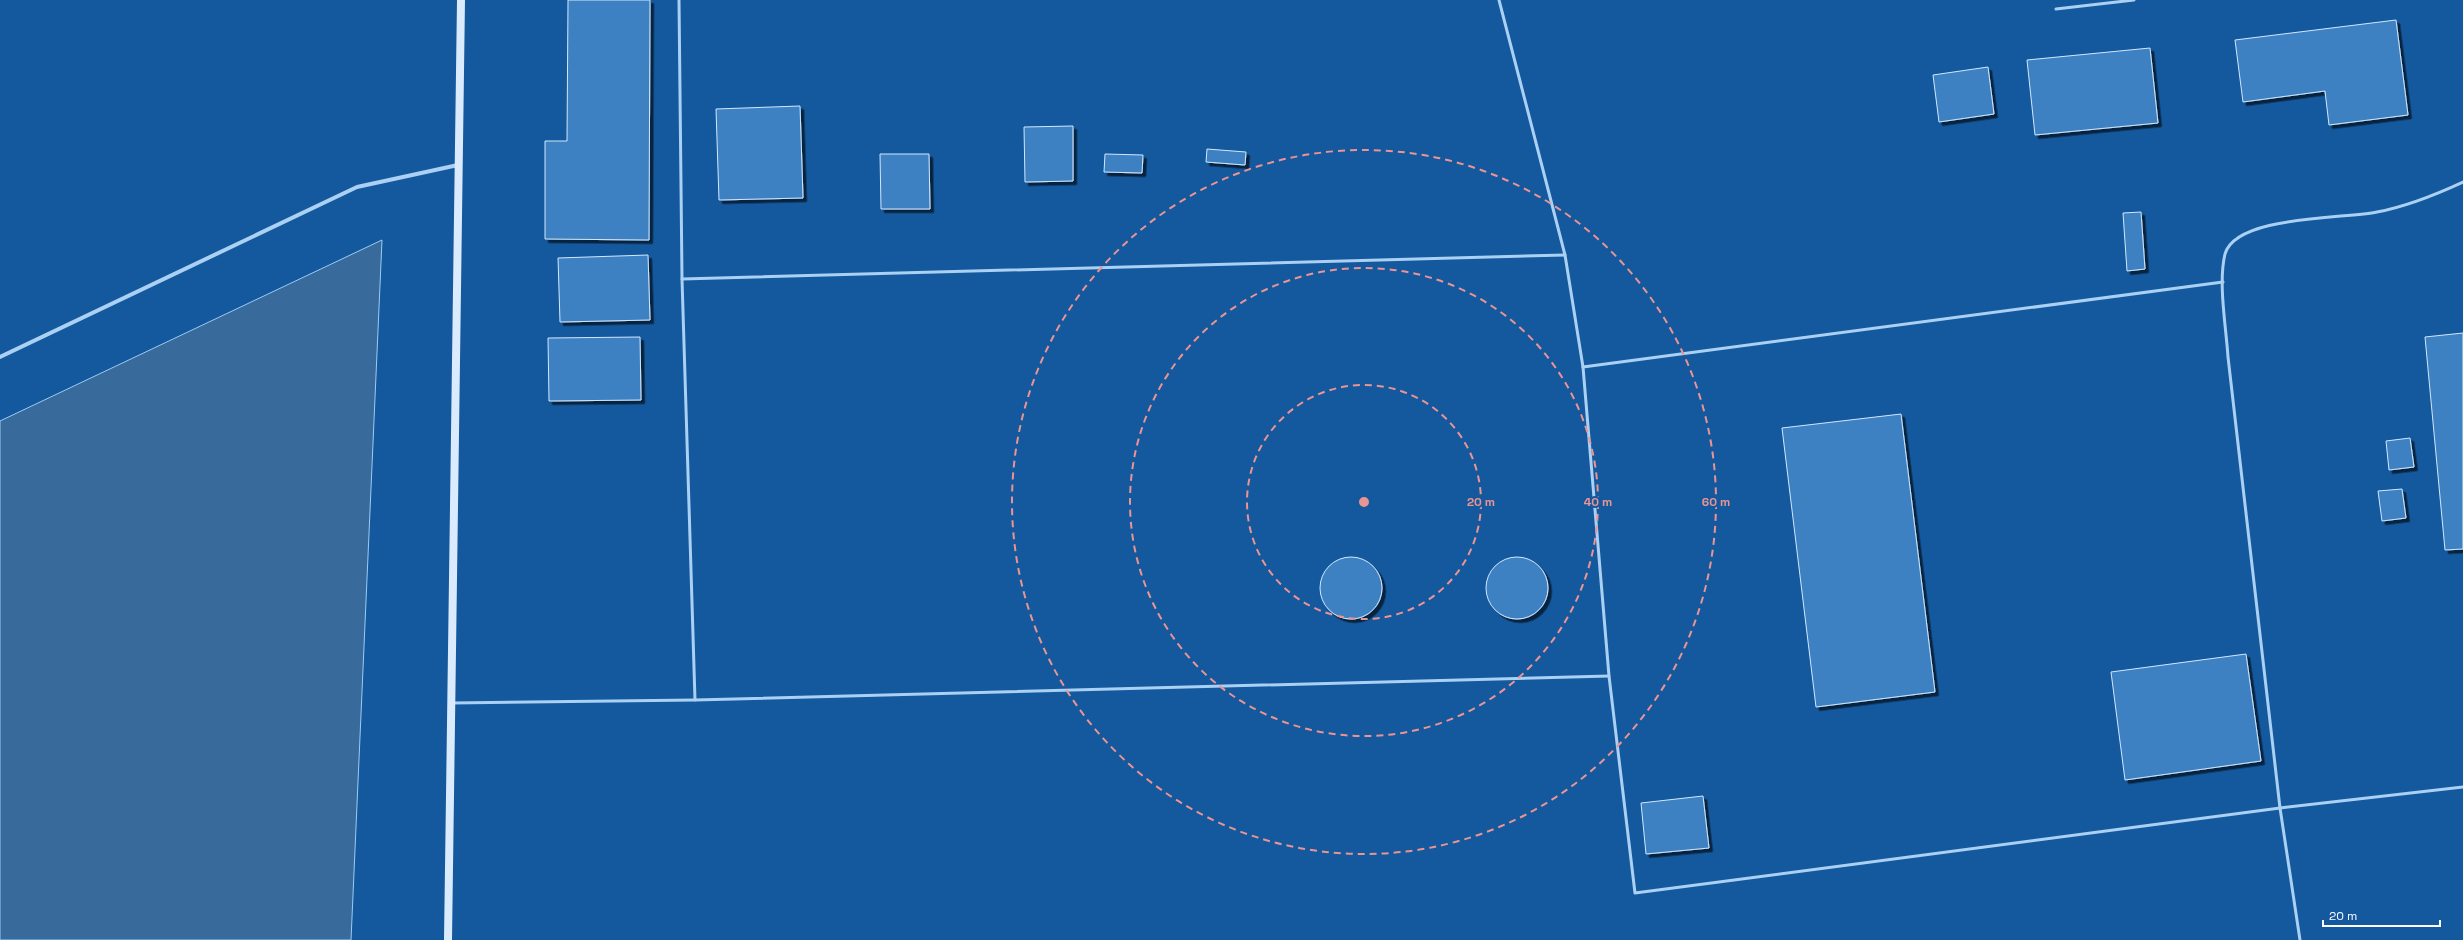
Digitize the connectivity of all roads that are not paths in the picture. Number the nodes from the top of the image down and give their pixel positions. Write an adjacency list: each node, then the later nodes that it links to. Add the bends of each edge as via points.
1 (461, 0): 6 (street)
2 (679, 0): 9 (lane)
3 (1498, 0): 8 (lane)
4 (2134, 0): 5 (lane)
5 (2056, 9)
6 (458, 165): 11 (street, via 358,187); 15 (street)
7 (2463, 182): 10 (lane, via 2420,201 2376,212 2272,224 2252,229 2236,240 2226,252)
8 (1566, 256): 9 (lane); 12 (lane)
9 (682, 279): 14 (lane)
10 (2223, 282): 12 (lane); 17 (lane, via 2228,357)
11 (0, 357)
12 (1583, 367): 13 (lane)
13 (1609, 676): 14 (lane); 17 (lane, via 1635,893)
14 (695, 700): 15 (lane)
15 (450, 703): 18 (street)
16 (2463, 787): 17 (lane)
17 (2280, 808): 19 (lane)
18 (448, 940)
19 (2300, 940)

